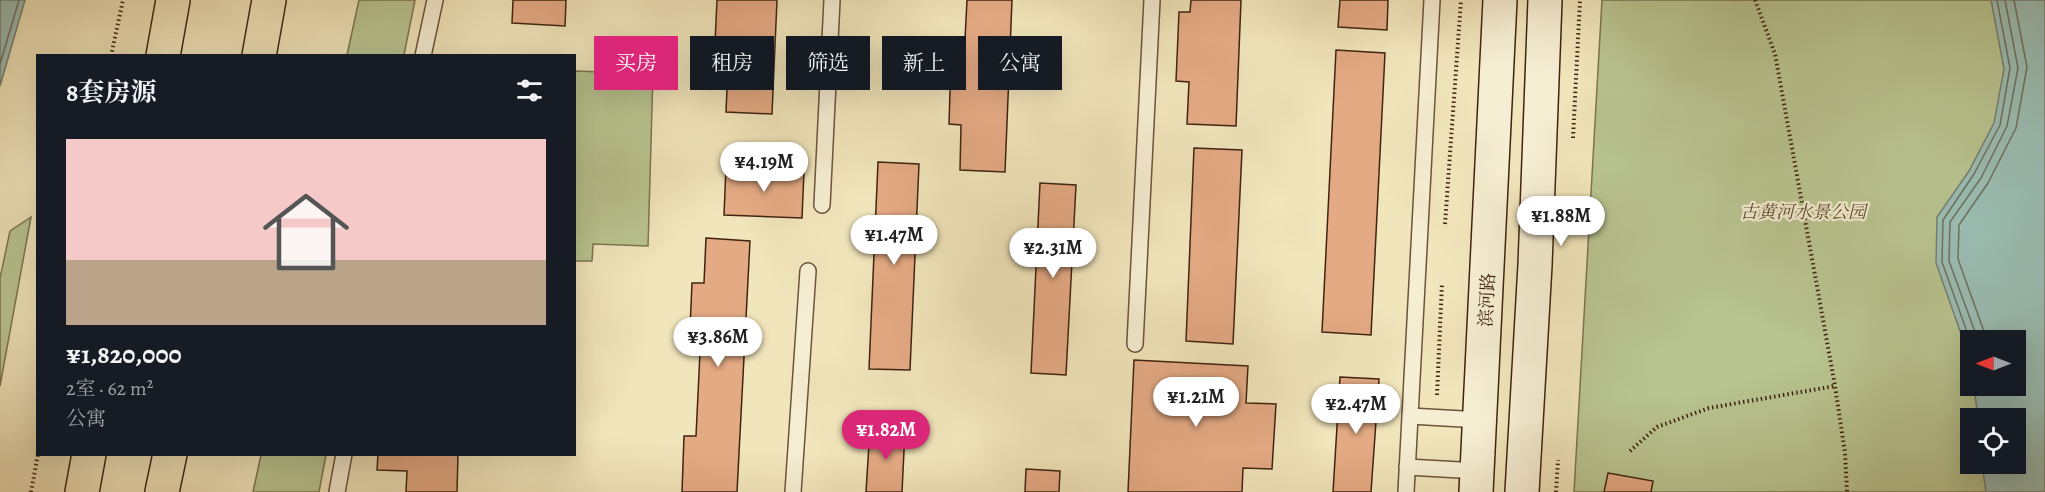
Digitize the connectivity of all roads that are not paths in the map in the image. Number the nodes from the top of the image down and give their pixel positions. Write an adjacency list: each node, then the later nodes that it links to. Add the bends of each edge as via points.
1 (173, 0): 9 (main road)
2 (269, 0): 10 (main road)
3 (435, 0): 11 (lane)
4 (832, 0): 12 (lane)
5 (1152, 0): 14 (lane)
6 (1432, 0): 15 (lane)
7 (1500, 0): 16 (main road, 滨河路)
8 (1545, 0): 27 (main road)
9 (163, 54)
10 (259, 54)
11 (423, 54)
12 (822, 205)
13 (808, 271): 25 (lane)
14 (1135, 344)
15 (1410, 416): 16 (lane); 20 (lane)
16 (1480, 420): 21 (main road, 滨河路)
17 (89, 456): 22 (main road)
18 (170, 456): 23 (main road)
19 (344, 456): 24 (lane)
20 (1407, 467): 21 (lane); 26 (lane)
21 (1477, 481)
22 (82, 492)
23 (162, 492)
24 (337, 492)
25 (794, 492)
26 (1406, 492)
27 (1522, 492)

